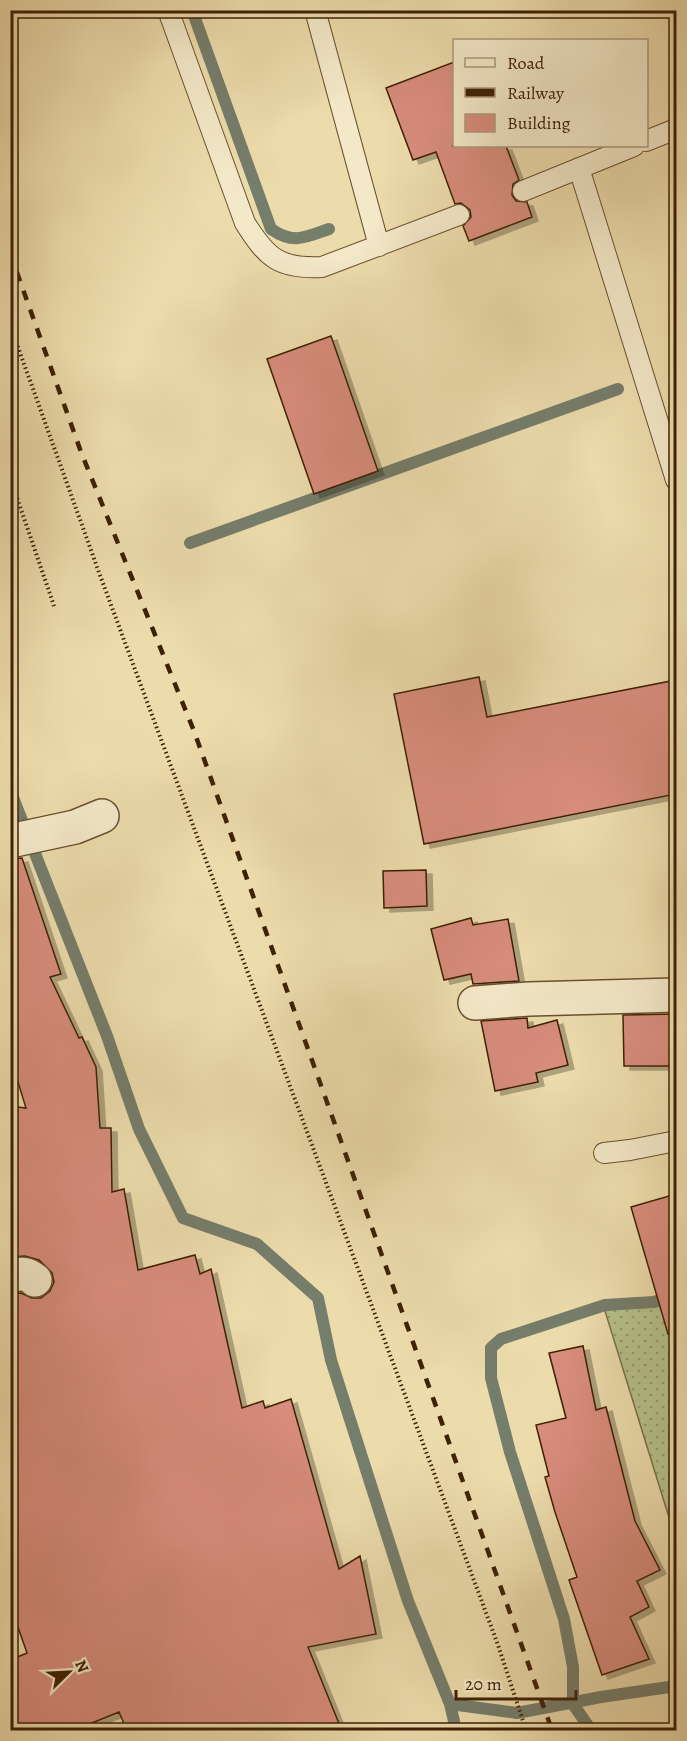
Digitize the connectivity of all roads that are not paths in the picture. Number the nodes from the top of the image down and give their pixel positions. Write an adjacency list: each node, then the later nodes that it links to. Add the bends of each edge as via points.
1 (168, 10): 9 (lane, via 245,223 258,243 286,265 299,268 322,267)
2 (315, 10): 9 (lane)
3 (676, 129): 4 (lane)
4 (648, 140)
5 (632, 147): 6 (lane)
6 (579, 168): 7 (lane); 10 (lane)
7 (523, 191)
8 (459, 215): 9 (lane)
9 (379, 246)
10 (676, 480)
11 (102, 816): 12 (street, via 75,827)
12 (10, 841)
13 (676, 995): 14 (street)
14 (475, 1002)
15 (676, 1141): 16 (lane)
16 (604, 1153)

